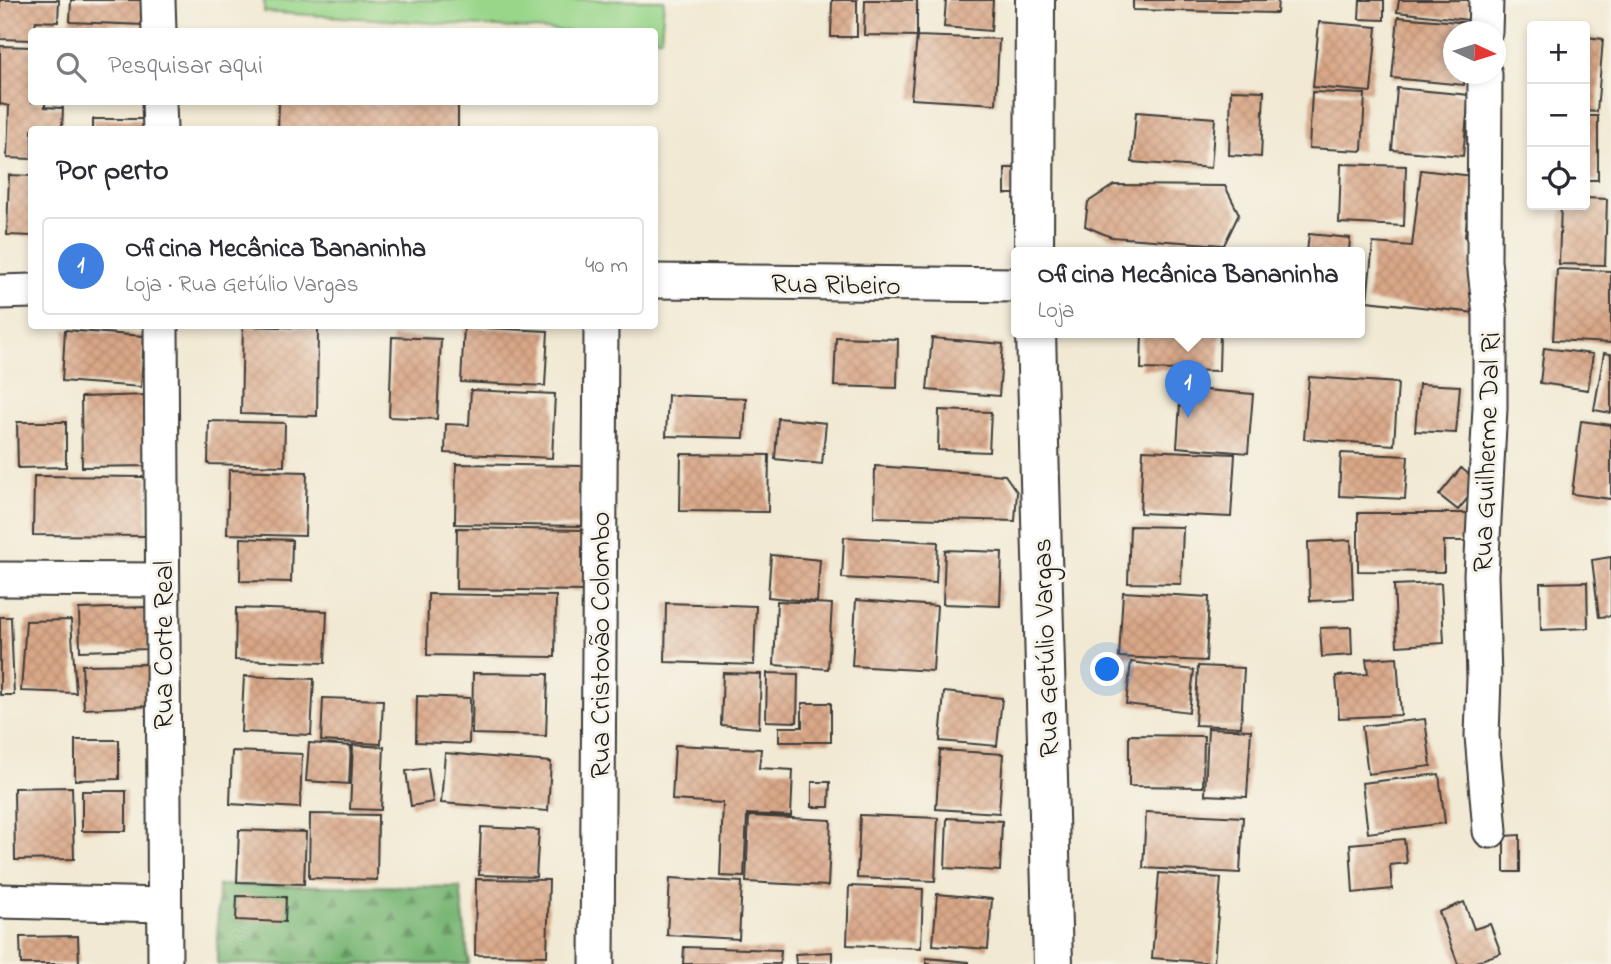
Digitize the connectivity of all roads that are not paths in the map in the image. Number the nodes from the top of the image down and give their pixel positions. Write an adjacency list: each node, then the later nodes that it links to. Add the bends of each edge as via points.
1 (158, 0): 5 (street)
2 (1035, 0): 9 (street)
3 (1486, 0): 4 (street)
4 (1485, 21)
5 (159, 28)
6 (1485, 84): 19 (street, Rua Guilherme Dal Ri, via 1484,261 1490,315 1490,408 1481,575 1482,736)
7 (159, 105): 8 (street)
8 (160, 126)
9 (1034, 247)
10 (658, 281): 11 (street, Rua Ribeiro)
11 (1011, 285)
12 (28, 291): 13 (street)
13 (0, 292)
14 (162, 329): 18 (street, Rua Corte Real)
15 (601, 329): 23 (street, Rua Cristovão Colombo)
16 (1036, 338): 24 (street, Rua Getúlio Vargas)
17 (0, 579): 18 (street)
18 (161, 580): 21 (street, Rua Corte Real)
19 (1490, 831)
20 (0, 901): 21 (street)
21 (164, 905): 22 (street, Rua Corte Real)
22 (165, 964)
23 (597, 964)
24 (1053, 964)

